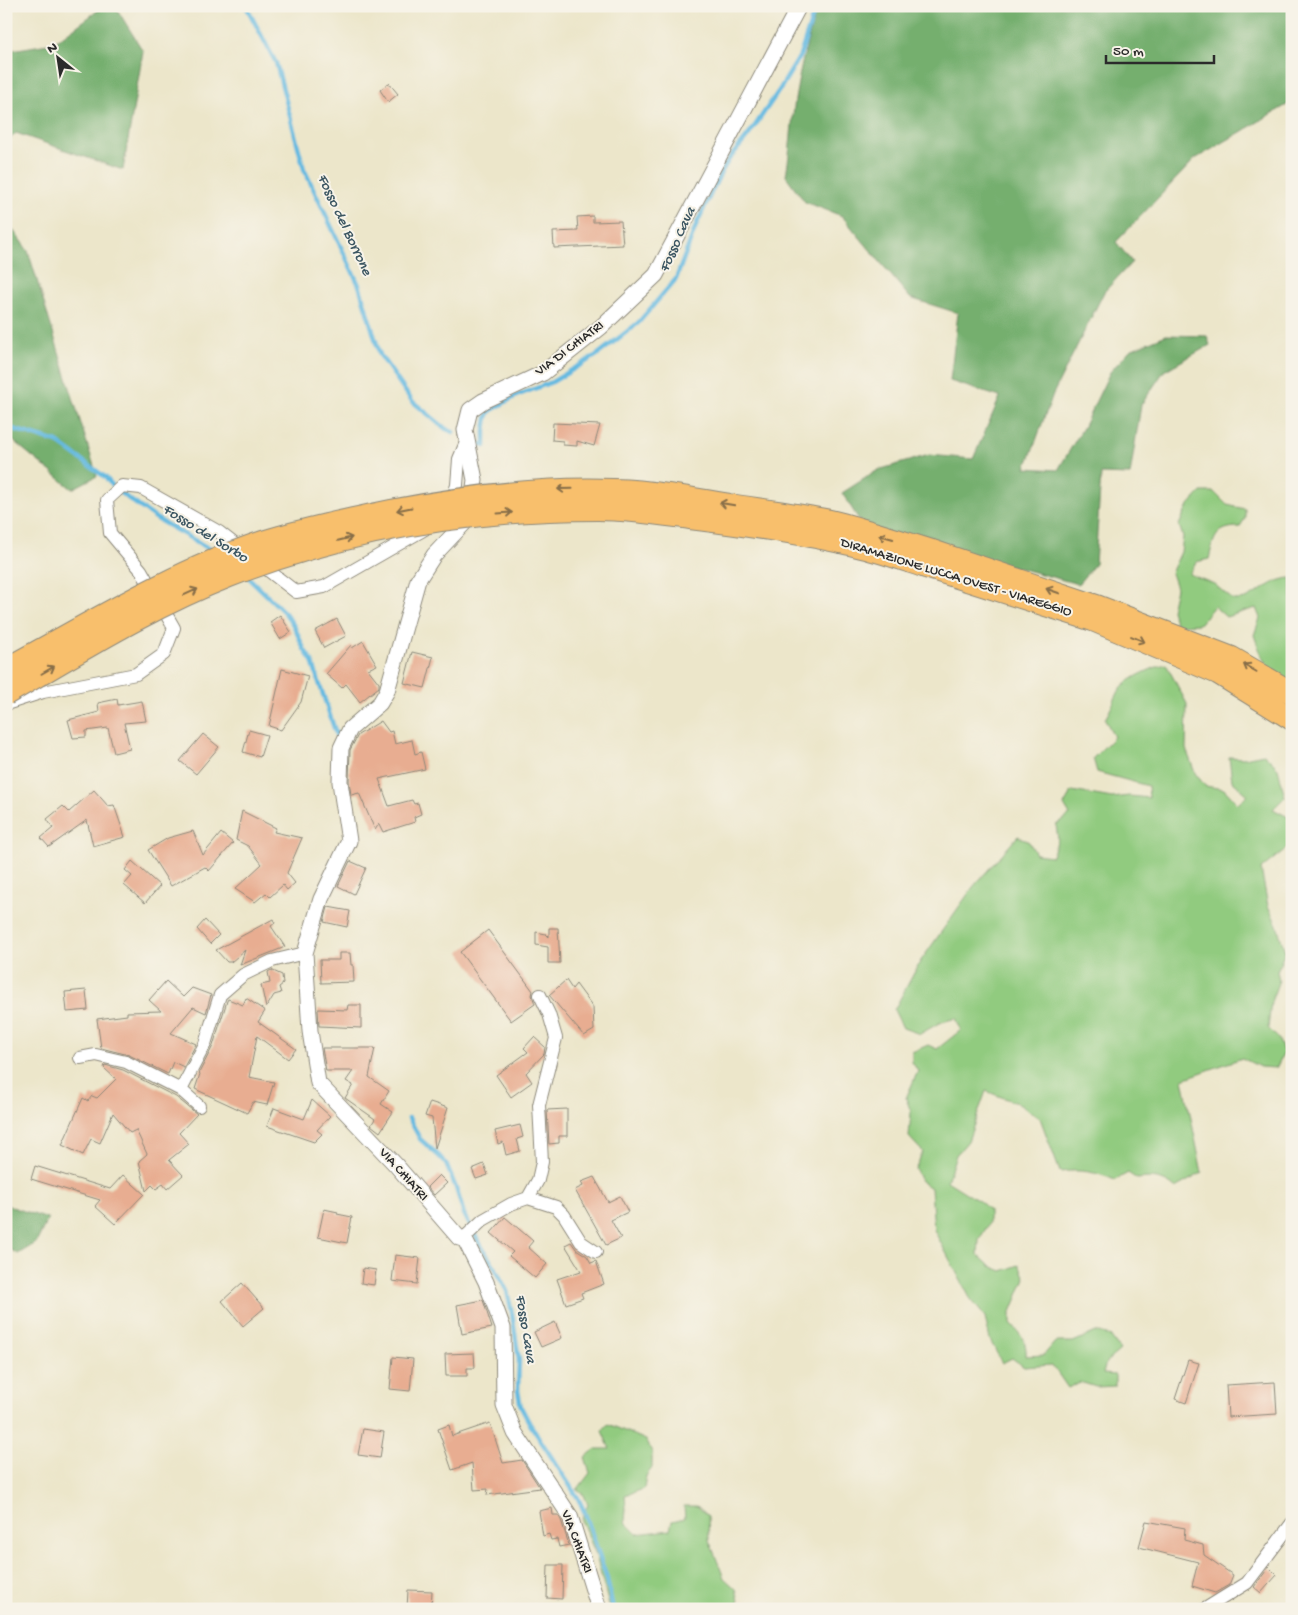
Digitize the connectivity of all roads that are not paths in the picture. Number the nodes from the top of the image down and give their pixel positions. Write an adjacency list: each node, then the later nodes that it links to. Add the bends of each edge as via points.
1 (799, 6): 2 (street, VIA DI CHIATRI, via 656,275 601,327 543,373 470,410 466,430)
2 (468, 440): 8 (street, via 459,459 457,485 450,510 428,528 324,587 296,592 219,532 141,488 122,486 107,500 110,533 141,570 174,628 164,654 136,674 43,692); 10 (street, VIA DI CHIATRI, via 475,480 470,517 434,555 418,580 387,690 380,703)
3 (929, 559): 4 (highway, DIRAMAZIONE LUCCA OVEST - VIAREGGIO); 5 (highway, DIRAMAZIONE LUCCA OVEST - VIAREGGIO, one-way to 5, bridge, via 829,521 672,495 563,489 503,494 324,525 262,543 140,596); 7 (highway, DIRAMAZIONE LUCCA OVEST - VIAREGGIO, one-way to 3, bridge, via 143,616 230,576 342,539 456,518 552,510 647,512 779,531)
4 (1096, 614): 6 (highway, DIRAMAZIONE LUCCA OVEST - VIAREGGIO, one-way to 4, via 1232,658); 9 (highway, DIRAMAZIONE LUCCA OVEST - VIAREGGIO, one-way to 9, via 1218,673)
5 (6, 669)
6 (1292, 693)
7 (6, 694)
8 (6, 704)
9 (1292, 719)
10 (350, 728): 11 (street, VIA CHIATRI, via 341,748 339,766 349,840 321,899)
11 (305, 953): 14 (street, via 272,961 243,975 220,995 205,1044); 17 (street, VIA CHIATRI, via 310,1031 318,1083 459,1238)
12 (540, 994): 16 (street, via 556,1038 539,1105 542,1162 538,1180)
13 (80, 1058): 14 (street, via 96,1055 126,1062)
14 (181, 1090): 15 (street)
15 (199, 1106)
16 (528, 1198): 17 (street, via 483,1220); 18 (street, via 556,1207 581,1242)
17 (466, 1237): 20 (street, VIA CHIATRI, via 503,1328 504,1405 515,1433 570,1516)
18 (596, 1252)
19 (1292, 1523): 21 (street, via 1247,1583)
20 (600, 1609)
21 (1205, 1609)

